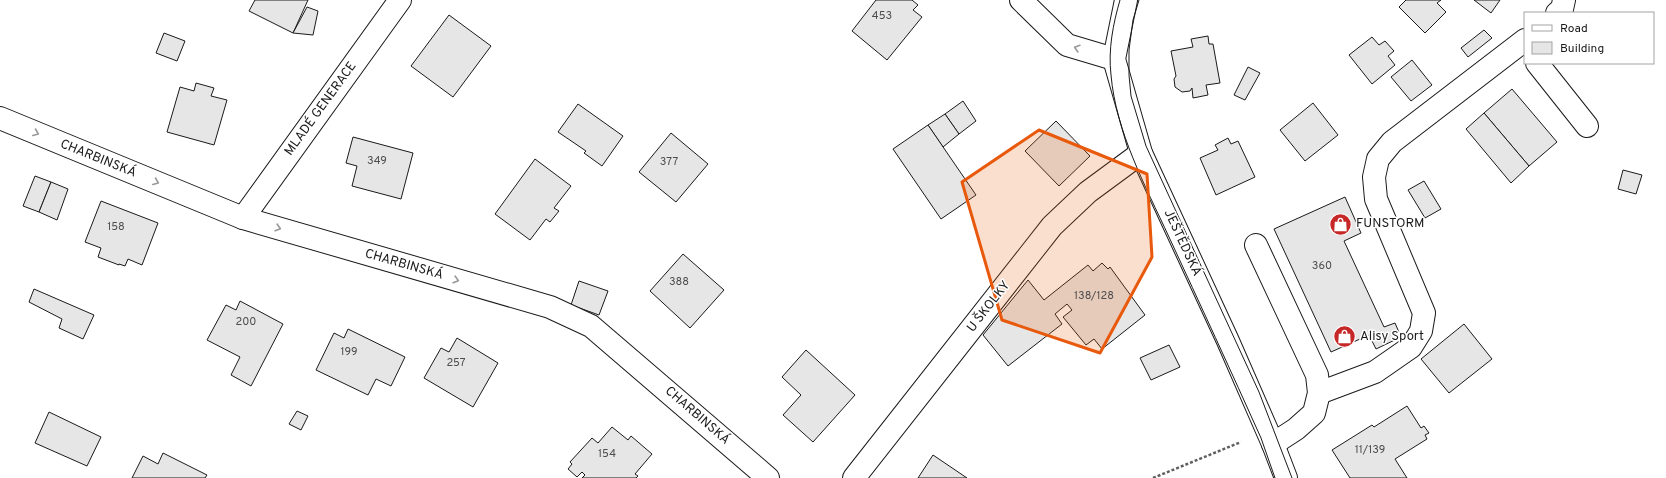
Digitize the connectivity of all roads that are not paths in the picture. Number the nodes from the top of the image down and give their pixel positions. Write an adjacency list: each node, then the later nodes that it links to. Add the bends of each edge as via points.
1 (400, 0): 12 (street, MLADÉ GENERACE)
2 (1021, 0): 7 (street, one-way to 2, via 1067,45)
3 (1126, 0): 7 (street, JEŠTĚDSKÁ)
4 (1564, 0): 5 (street, via 1562,9)
5 (1558, 12)
6 (1524, 44): 14 (street, via 1392,142 1378,159 1374,178 1376,199 1424,313 1421,330 1411,347 1375,372)
7 (1114, 60): 11 (street, JEŠTĚDSKÁ)
8 (1537, 64): 10 (street)
9 (0, 118): 12 (street, CHARBINSKÁ, one-way to 12)
10 (1587, 126)
11 (1141, 153): 15 (street, JEŠTĚDSKÁ); 17 (street, U ŠKOLKY, via 1088,192 1052,226)
12 (243, 218): 16 (street, CHARBINSKÁ, one-way to 16, via 550,307 591,326)
13 (1256, 245): 14 (street, via 1317,375)
14 (1319, 393): 15 (street, via 1314,413 1296,429)
15 (1270, 436): 18 (street, JEŠTĚDSKÁ)
16 (768, 478)
17 (854, 478)
18 (1286, 478)

